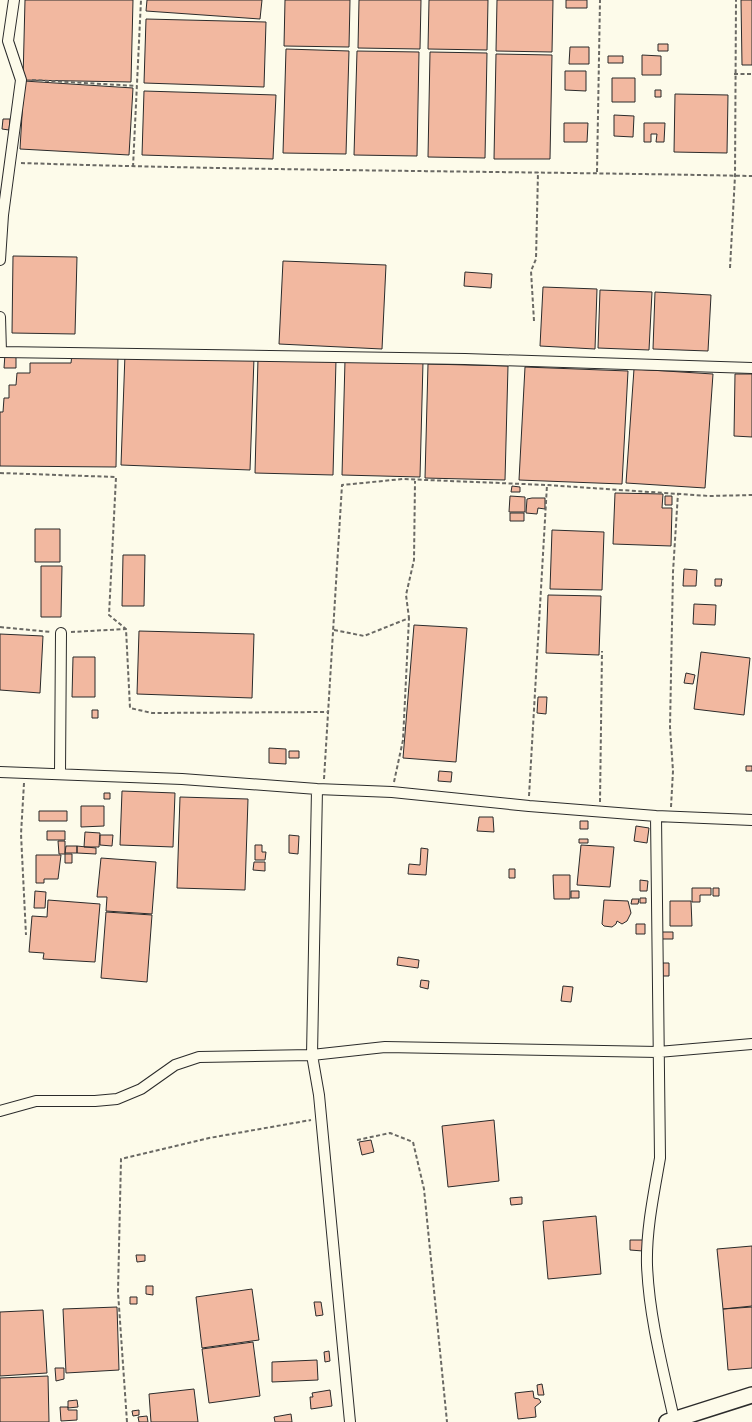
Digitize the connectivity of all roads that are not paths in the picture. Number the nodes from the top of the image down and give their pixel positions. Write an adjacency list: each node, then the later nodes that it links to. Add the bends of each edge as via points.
1 (14, 0): 2 (street)
2 (4, 40): 3 (street, via 22,80)
3 (0, 260)
4 (0, 317): 5 (street, via 2,352 465,359)
5 (752, 368)
6 (61, 633): 8 (street)
7 (0, 772): 8 (street)
8 (60, 774): 9 (street)
9 (320, 789): 10 (street, via 392,792); 14 (street)
10 (656, 816): 11 (street); 13 (street)
11 (752, 820)
12 (752, 1044): 13 (street)
13 (658, 1052): 14 (street, via 385,1047); 17 (street, via 660,1158 647,1264)
14 (312, 1056): 15 (street, via 199,1058 175,1065 140,1089 117,1099 36,1101); 18 (street, via 319,1095)
15 (0, 1111)
16 (752, 1395): 17 (street)
17 (671, 1421)
18 (350, 1422)

